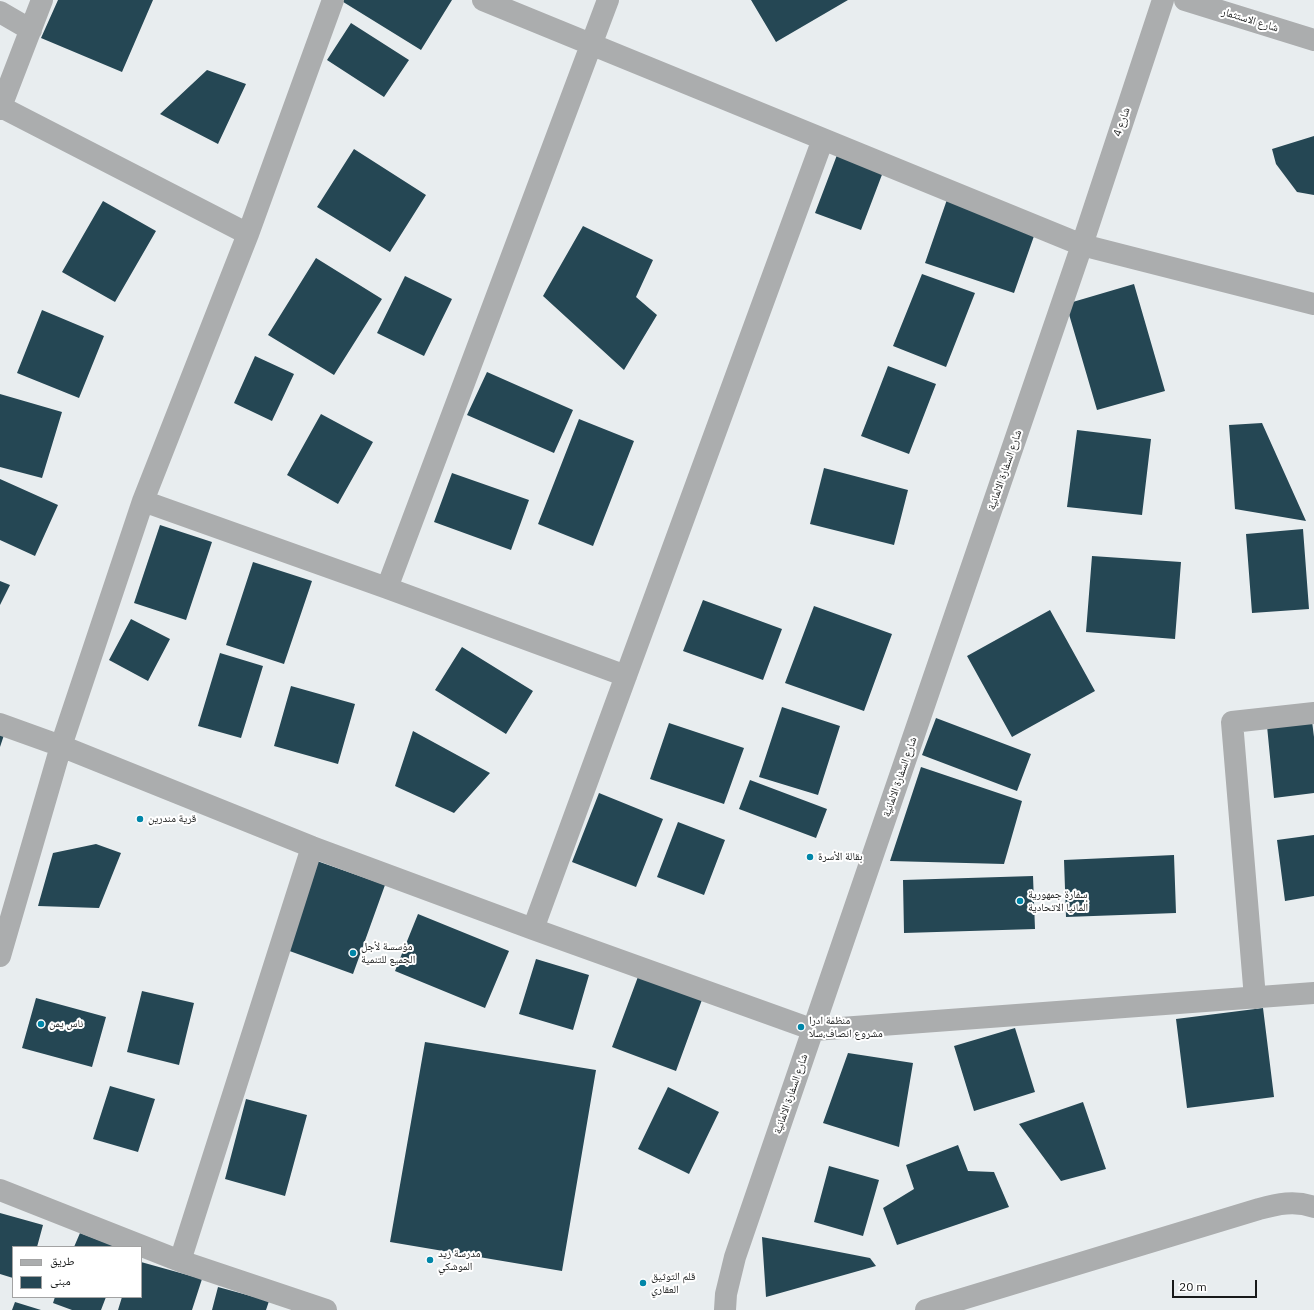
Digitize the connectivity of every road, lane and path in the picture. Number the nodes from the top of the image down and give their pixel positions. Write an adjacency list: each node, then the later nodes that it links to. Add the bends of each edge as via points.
1 (42, 0): 8 (street)
2 (332, 0): 13 (street)
3 (483, 0): 10 (street)
4 (608, 0): 10 (street)
5 (1163, 0): 14 (street, شارع 4)
6 (1185, 0): 9 (street, شارع الاستثمار)
7 (0, 12): 8 (street)
8 (31, 30): 11 (street)
9 (1314, 40)
10 (592, 44): 12 (street); 17 (street)
11 (0, 108): 13 (street)
12 (823, 139): 14 (street); 18 (street)
13 (248, 234): 16 (street)
14 (1082, 244): 15 (street); 27 (street, شارع السفارة الالمانية)
15 (1314, 304)
16 (143, 501): 17 (street); 21 (street)
17 (388, 588): 18 (street)
18 (626, 676): 23 (street)
19 (1314, 713): 26 (street, via 1232,722)
20 (0, 724): 21 (street)
21 (61, 746): 22 (street); 24 (street)
22 (312, 847): 23 (street); 32 (street)
23 (533, 929): 27 (street)
24 (0, 956)
25 (1314, 993): 26 (street)
26 (1255, 998): 27 (street)
27 (814, 1030): 34 (street, شارع السفارة الالمانية, via 735,1257)
28 (0, 1190): 31 (street)
29 (1314, 1207): 35 (street, via 1304,1203 1281,1204 1259,1209)
30 (142, 1246): 32 (street)
31 (142, 1246)
32 (180, 1261): 33 (street)
33 (326, 1310)
34 (725, 1310)
35 (926, 1310)

